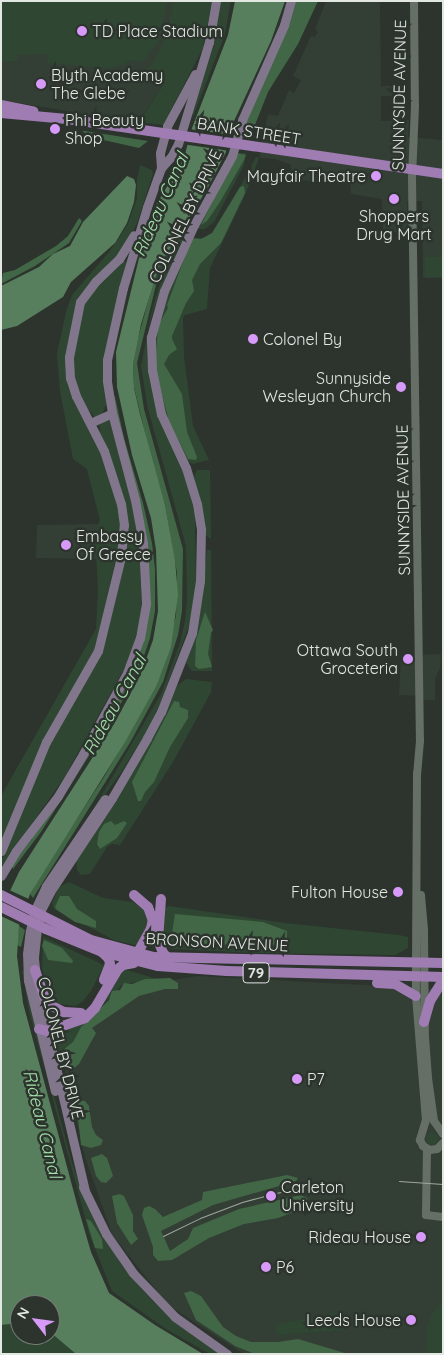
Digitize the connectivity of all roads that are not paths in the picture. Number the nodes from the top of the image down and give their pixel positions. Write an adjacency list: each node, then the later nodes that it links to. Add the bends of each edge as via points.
1 (216, 1): 4 (main road, via 212,33)
2 (291, 1): 14 (main road, COLONEL BY DRIVE, via 284,25 242,120 232,156 177,261 154,320 151,352 154,380 161,414 186,468 197,504 201,529 200,581 192,633 161,712)
3 (414, 1): 9 (street, SUNNYSIDE AVENUE)
4 (203, 59): 8 (main road, via 178,144); 8 (main road, via 167,126 160,153)
5 (1, 105): 7 (main road, BANK STREET)
6 (1, 113): 7 (main road, BANK STREET)
7 (51, 117): 9 (main road, BANK STREET)
8 (161, 168): 11 (main road)
9 (412, 170): 10 (main road, BANK STREET); 25 (street, SUNNYSIDE AVENUE)
10 (443, 174)
11 (147, 207): 12 (main road, via 108,350 107,380); 13 (main road, via 127,248 92,285 78,309 69,371 76,396)
12 (112, 413): 13 (main road); 16 (main road, via 143,543 146,603 140,638 127,673 64,786 16,850)
13 (90, 423): 15 (main road, via 108,460 121,504 124,524 121,557 98,651 46,742)
14 (134, 761): 27 (main road, COLONEL BY DRIVE, via 44,904 35,942); 34 (main road, COLONEL BY DRIVE, via 42,892 34,912 28,939 27,971)
15 (1, 851)
16 (1, 876)
17 (1, 895): 21 (main road, BRONSON AVENUE / 79)
18 (134, 895): 20 (main road, via 148,907)
19 (1, 907): 21 (main road, BRONSON AVENUE / 79)
20 (153, 921): 23 (main road); 24 (main road, via 158,899 158,940)
21 (48, 924): 22 (main road, BRONSON AVENUE / 79); 23 (main road, BRONSON AVENUE / 79)
22 (102, 952): 23 (main road, BRONSON AVENUE / 79); 32 (main road, via 109,959 109,971 91,1003)
23 (137, 958): 24 (main road, BRONSON AVENUE / 79); 28 (main road, BRONSON AVENUE / 79, via 180,969); 34 (main road, via 120,967 95,1008 85,1018)
24 (168, 958): 25 (main road, BRONSON AVENUE / 79)
25 (421, 963): 26 (main road, BRONSON AVENUE / 79); 29 (street, SUNNYSIDE AVENUE)
26 (443, 963)
27 (35, 970): 32 (main road, via 50,1005 64,1012); 34 (main road, COLONEL BY DRIVE)
28 (327, 975): 29 (main road, BRONSON AVENUE / 79); 31 (main road, via 393,984)
29 (420, 976): 30 (main road, BRONSON AVENUE / 79); 31 (street); 33 (street)
30 (443, 979): 33 (main road, via 430,1001)
31 (416, 996): 35 (street, via 426,1120)
32 (80, 1013): 34 (main road)
33 (424, 1022): 36 (street, via 432,1110)
34 (44, 1028): 40 (main road, COLONEL BY DRIVE, via 78,1176 106,1234 133,1274 175,1317)
35 (424, 1130): 36 (street, via 431,1127); 38 (street, via 420,1140)
36 (442, 1133)
37 (442, 1146): 38 (street)
38 (427, 1150): 39 (street, via 426,1214)
39 (443, 1217)
40 (227, 1354)

